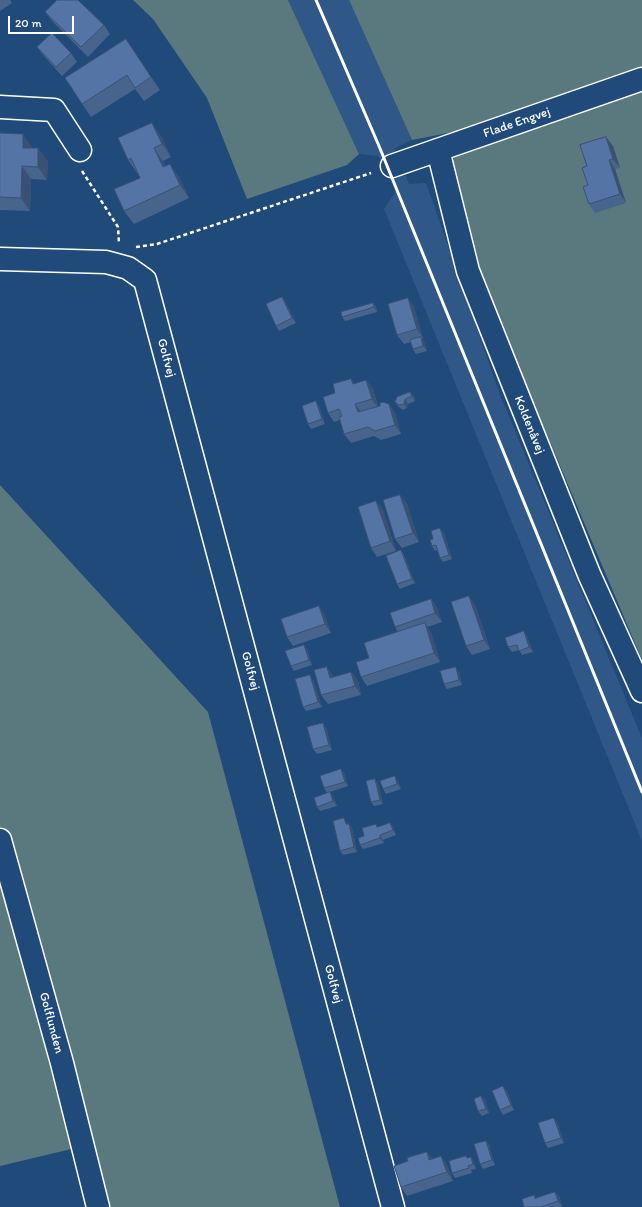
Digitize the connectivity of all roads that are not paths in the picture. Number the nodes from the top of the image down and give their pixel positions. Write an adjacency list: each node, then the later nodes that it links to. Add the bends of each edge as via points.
1 (642, 80): 4 (street, Flade Engvej)
2 (0, 107): 3 (street, via 54,110)
3 (80, 150)
4 (438, 150): 5 (street, Flade Engvej); 7 (street, Koldenåvej, via 468,271 589,574)
5 (392, 166)
6 (0, 259): 10 (street, Golfvej, via 106,262 128,268 145,280)
7 (642, 691)
8 (0, 840): 9 (street, Golflunden, via 62,1063)
9 (98, 1207)
10 (393, 1207)

